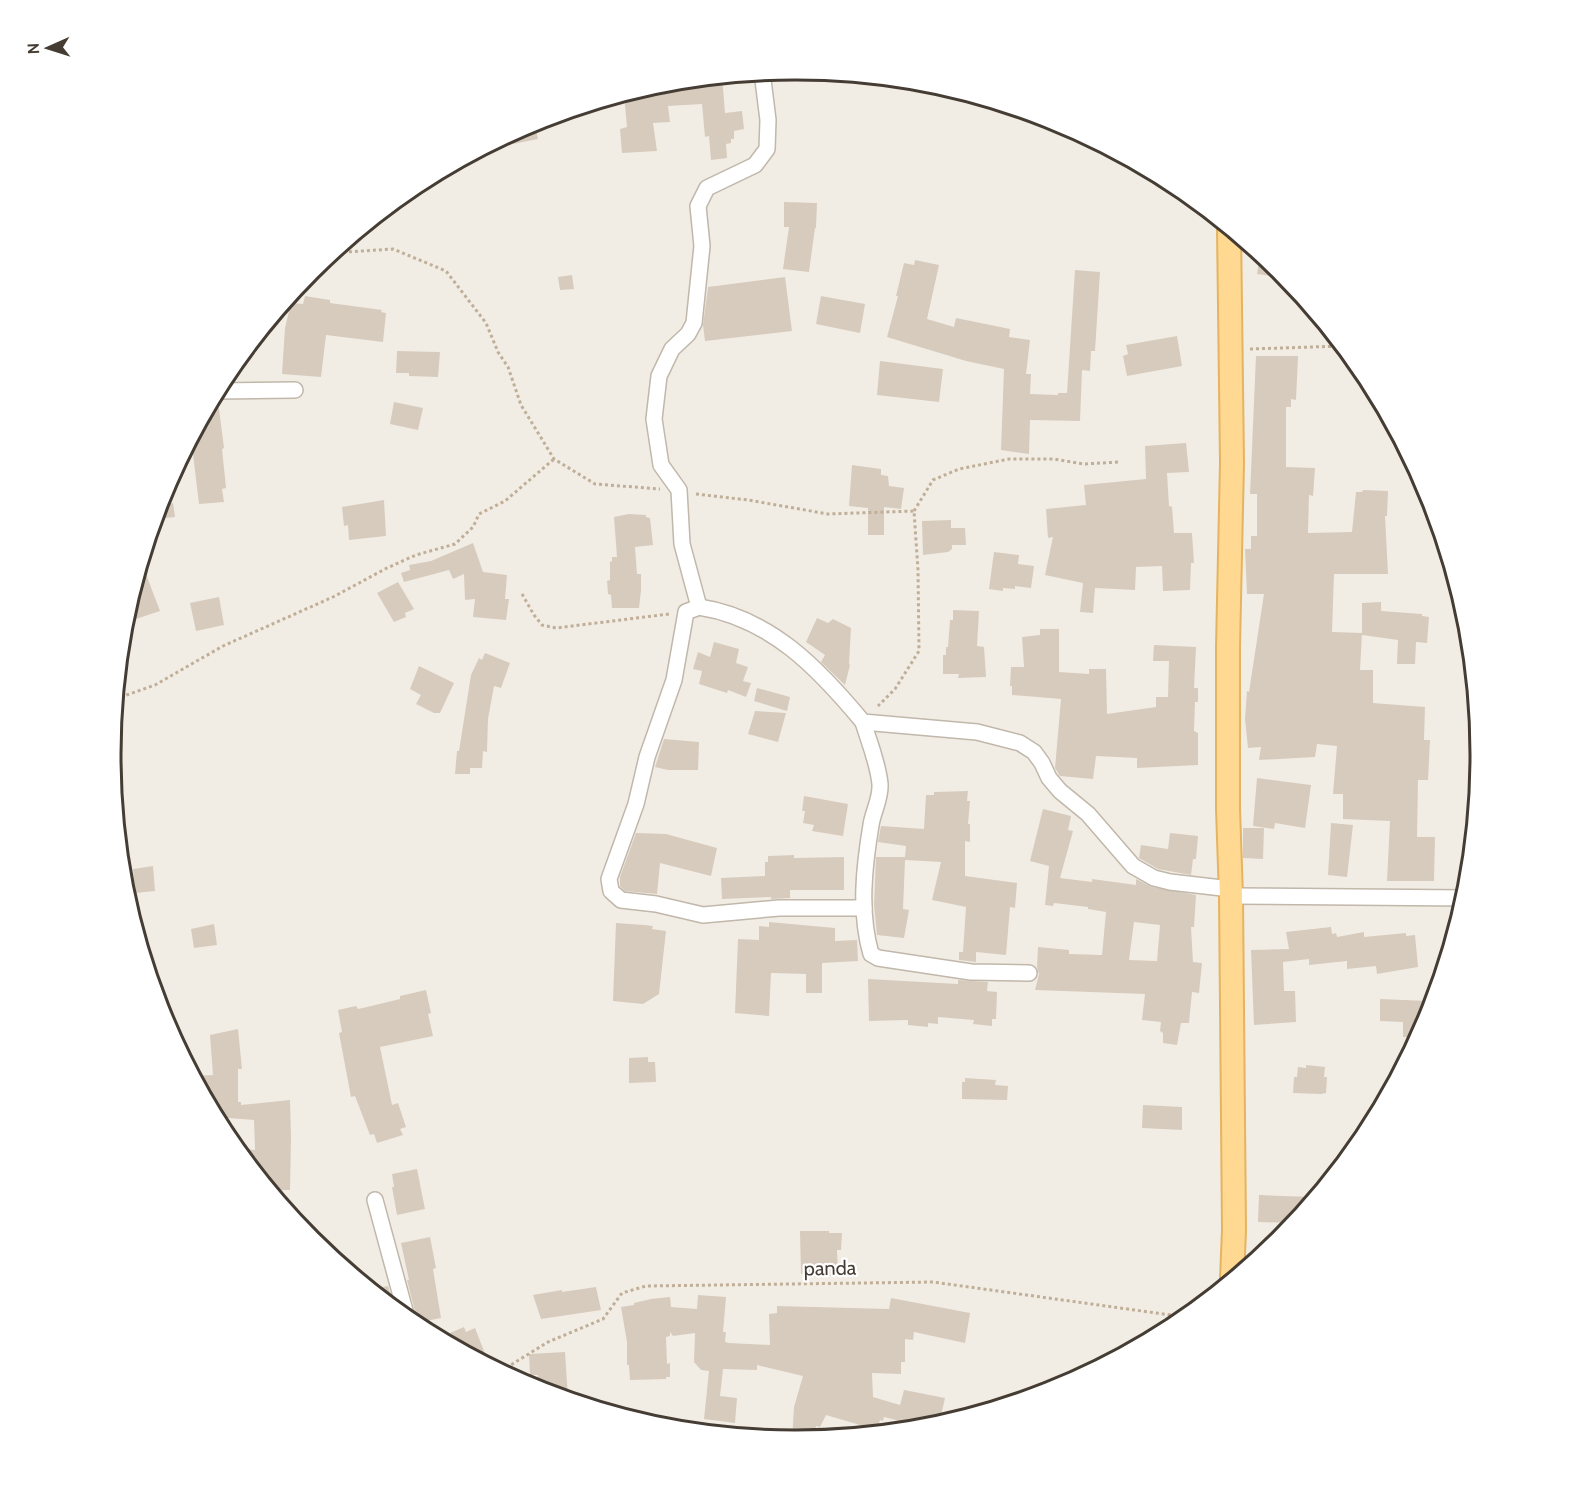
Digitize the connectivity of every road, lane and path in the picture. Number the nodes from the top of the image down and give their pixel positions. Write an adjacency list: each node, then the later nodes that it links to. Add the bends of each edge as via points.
1 (763, 81): 10 (street, via 767,149 755,165 707,188 698,206 702,246 694,323 672,349 659,376 654,419 661,465)
2 (1229, 237): 5 (main road)
3 (345, 252): 8 (path, via 393,249 446,271 486,323 521,405)
4 (1333, 346): 5 (path)
5 (1230, 350): 16 (main road)
6 (295, 390): 7 (street)
7 (227, 391)
8 (554, 459): 10 (path, via 595,484); 14 (path, via 505,501 479,514 473,527 455,544 387,568 223,646 155,685)
9 (1119, 462): 11 (path, via 1009,459 959,469 933,480)
10 (678, 490): 11 (path, via 828,514); 13 (street)
11 (914, 511): 15 (path, via 919,651 895,689)
12 (522, 594): 13 (path, via 542,625 556,628)
13 (692, 610): 15 (street, via 718,610 764,629 800,654); 18 (street, via 636,804 609,879 611,891 621,900 703,915 779,908)
14 (123, 696)
15 (863, 722): 16 (street, via 977,732 1020,742 1034,752 1048,778 1088,814 1133,866 1154,878); 18 (street, via 880,785 866,857)
16 (1231, 892): 17 (street); 21 (main road)
17 (1455, 898)
18 (864, 908): 19 (street, via 868,944 871,954 878,958 971,972)
19 (1029, 973)
20 (375, 1200): 22 (street)
21 (1232, 1269)
22 (403, 1303)
23 (1172, 1315): 24 (path, panda, via 933,1282 646,1286 622,1293 603,1319 548,1342)
24 (510, 1366)

